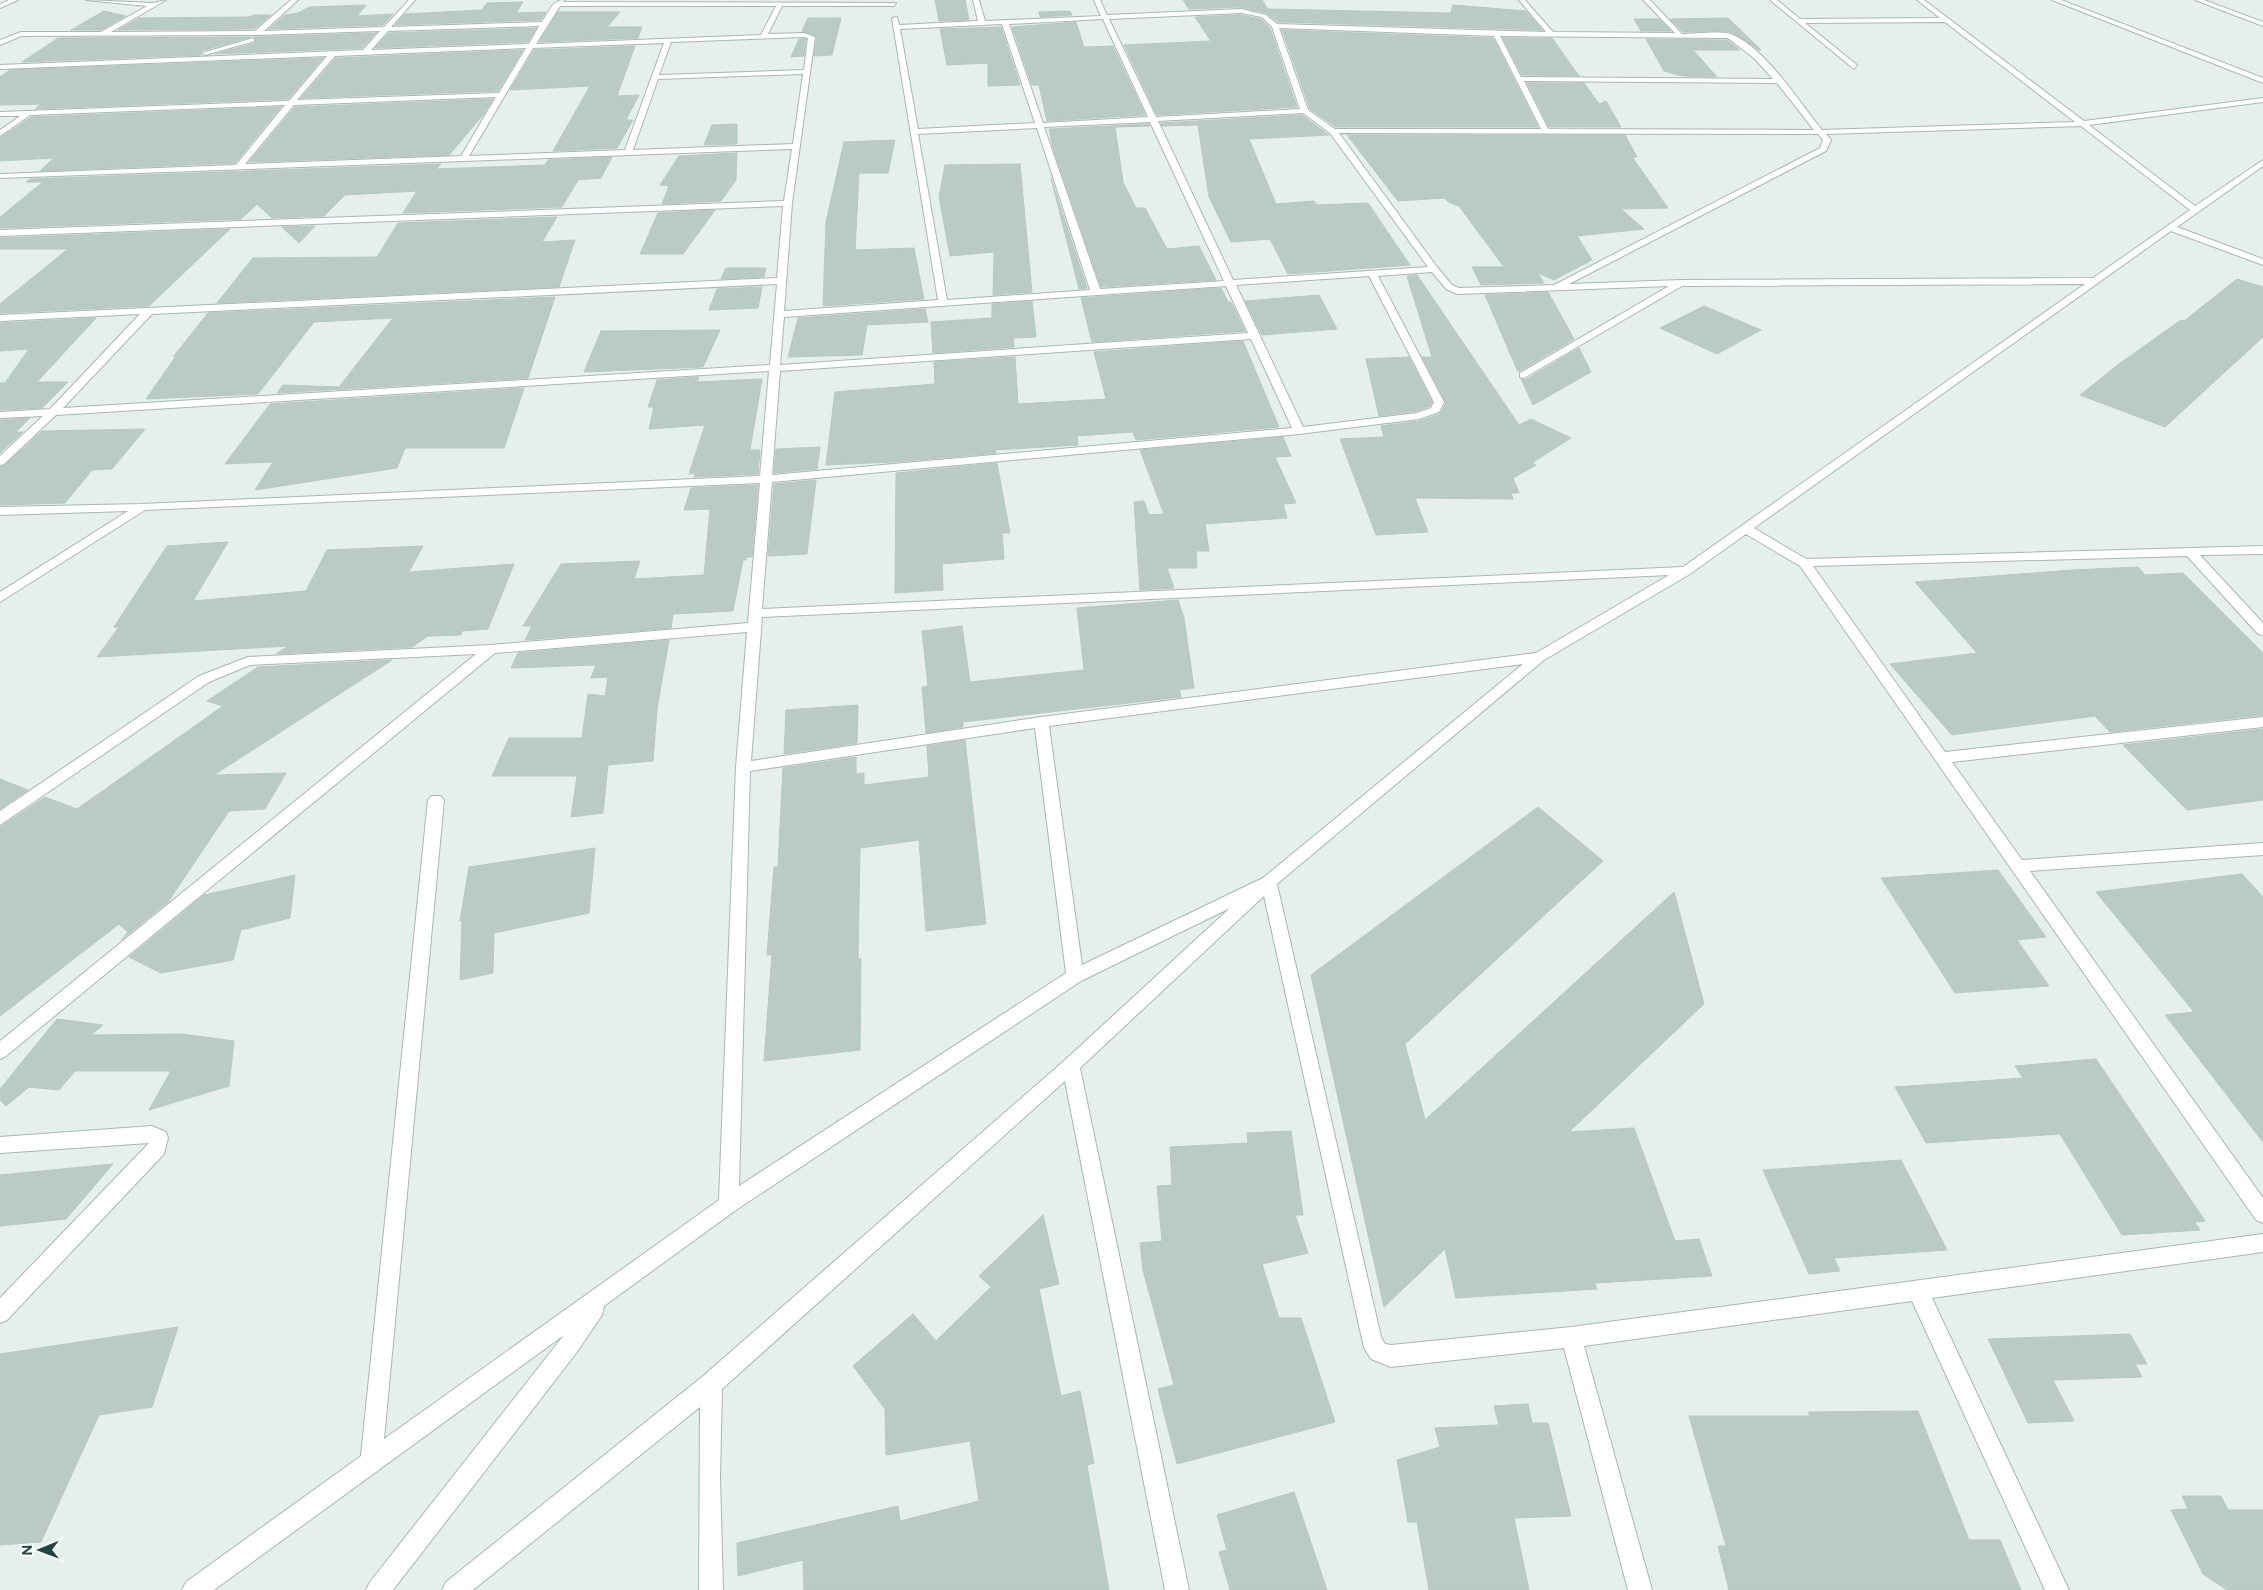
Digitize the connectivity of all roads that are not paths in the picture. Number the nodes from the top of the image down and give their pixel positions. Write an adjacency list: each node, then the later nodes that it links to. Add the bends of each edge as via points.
1 (15, 0): 18 (street)
2 (89, 0): 17 (street)
3 (163, 0): 17 (street)
4 (295, 0): 30 (street)
5 (412, 0): 28 (street)
6 (976, 0): 23 (street)
7 (1097, 0): 19 (street)
8 (1522, 0): 33 (street)
9 (1646, 0): 34 (street)
10 (1773, 0): 21 (street)
11 (1920, 0): 20 (street)
12 (2055, 0): 48 (street)
13 (2198, 0): 25 (street)
14 (559, 2): 16 (street); 24 (street)
15 (893, 2): 16 (street); 27 (street)
16 (780, 4): 35 (street)
17 (154, 5): 31 (street)
18 (0, 6)
19 (1105, 17): 22 (street); 26 (street, via 1241,11 1264,16); 55 (street)
20 (1947, 20): 21 (street); 56 (street)
21 (1799, 21): 43 (street)
22 (1005, 22): 23 (street); 57 (street)
23 (982, 23): 27 (street)
24 (544, 24): 28 (street); 38 (street)
25 (2263, 24)
26 (1276, 26): 32 (street); 52 (street)
27 (896, 27): 59 (street)
28 (385, 28): 29 (street); 39 (street)
29 (285, 32): 30 (street); 41 (street)
30 (257, 33): 31 (street)
31 (103, 34): 37 (street, via 16,34)
32 (1496, 34): 33 (street); 46 (street)
33 (1551, 34): 34 (street)
34 (1680, 35): 47 (street, via 1730,36)
35 (763, 37): 36 (street); 44 (street, via 812,37)
36 (668, 40): 38 (street); 45 (street)
37 (0, 43)
38 (533, 44): 39 (street); 49 (street)
39 (366, 51): 40 (street)
40 (334, 52): 41 (street); 51 (street)
41 (192, 58): 42 (street)
42 (0, 67)
43 (1854, 67)
44 (807, 72): 45 (street); 63 (street)
45 (655, 77): 64 (street)
46 (1519, 79): 47 (street); 60 (street)
47 (1780, 81): 61 (street)
48 (2263, 81)
49 (502, 95): 51 (street); 65 (street)
50 (2263, 100): 56 (street)
51 (292, 103): 53 (street); 67 (street)
52 (1305, 112): 55 (street); 58 (street)
53 (28, 113): 54 (street); 62 (street)
54 (0, 114)
55 (1153, 120): 57 (street); 78 (street)
56 (2082, 124): 61 (street); 70 (street)
57 (1040, 126): 59 (street); 81 (street)
58 (1333, 131): 60 (street); 74 (street)
59 (913, 132): 82 (street)
60 (1546, 132): 61 (street)
61 (1820, 132): 80 (street, via 1827,140 1823,149)
62 (0, 134)
63 (795, 146): 64 (street); 69 (street)
64 (628, 152): 65 (street)
65 (464, 158): 67 (street)
66 (2263, 162): 70 (street)
67 (238, 167): 68 (street)
68 (0, 176)
69 (788, 203): 72 (street); 76 (street)
70 (2195, 210): 71 (street)
71 (2170, 228): 73 (street); 77 (street)
72 (0, 233)
73 (2263, 262)
74 (1434, 269): 75 (street); 80 (street, via 1456,291)
75 (1372, 273): 78 (street); 91 (street, via 1439,402 1435,410 1419,416)
76 (782, 280): 83 (street); 84 (street)
77 (2094, 281): 79 (street); 96 (street)
78 (1230, 283): 81 (street); 86 (street)
79 (1681, 283): 80 (street); 88 (street)
80 (1554, 288)
81 (1096, 292): 82 (street)
82 (942, 303): 84 (street)
83 (149, 311): 85 (street); 89 (street)
84 (779, 314): 87 (street)
85 (0, 318)
86 (1254, 336): 87 (street); 91 (street)
87 (775, 368): 89 (street); 93 (street)
88 (1524, 375)
89 (53, 412): 90 (street); 92 (street)
90 (0, 415)
91 (1299, 430): 93 (street)
92 (0, 462)
93 (766, 478): 94 (street); 102 (street)
94 (142, 507): 95 (street); 101 (street)
95 (0, 511)
96 (1747, 529): 99 (street); 100 (street)
97 (2263, 550): 98 (street)
98 (2190, 552): 99 (street); 103 (street)
99 (1804, 563): 108 (street)
100 (1686, 571): 102 (street); 105 (street)
101 (0, 598)
102 (755, 620): 104 (street); 109 (street)
103 (2263, 631)
104 (491, 649): 111 (street, via 248,661 204,678); 116 (street)
105 (1539, 657): 106 (street); 114 (street)
106 (1041, 722): 109 (street); 115 (street)
107 (2263, 722): 108 (street)
108 (1941, 758): 113 (street)
109 (743, 767): 119 (street)
110 (436, 800): 127 (street)
111 (0, 819)
112 (2259, 853): 113 (street)
113 (2017, 866): 120 (street)
114 (1269, 882): 115 (street); 117 (street); 125 (street, via 1371,1342 1378,1352 1392,1356)
115 (1075, 976): 119 (street)
116 (0, 1051)
117 (1071, 1065): 126 (street); 132 (street)
118 (0, 1145): 124 (street, via 152,1134 159,1138 158,1148)
119 (729, 1204): 123 (street)
120 (2263, 1214)
121 (2263, 1243): 122 (street)
122 (1918, 1290): 125 (street); 134 (street)
123 (602, 1298): 127 (street); 129 (street, via 570,1345)
124 (0, 1313)
125 (1571, 1337): 133 (street)
126 (711, 1384): 130 (street); 131 (street, via 708,1477)
127 (371, 1463): 128 (street)
128 (194, 1590)
129 (378, 1590)
130 (454, 1590)
131 (710, 1590)
132 (1177, 1590)
133 (1640, 1590)
134 (2056, 1590)

